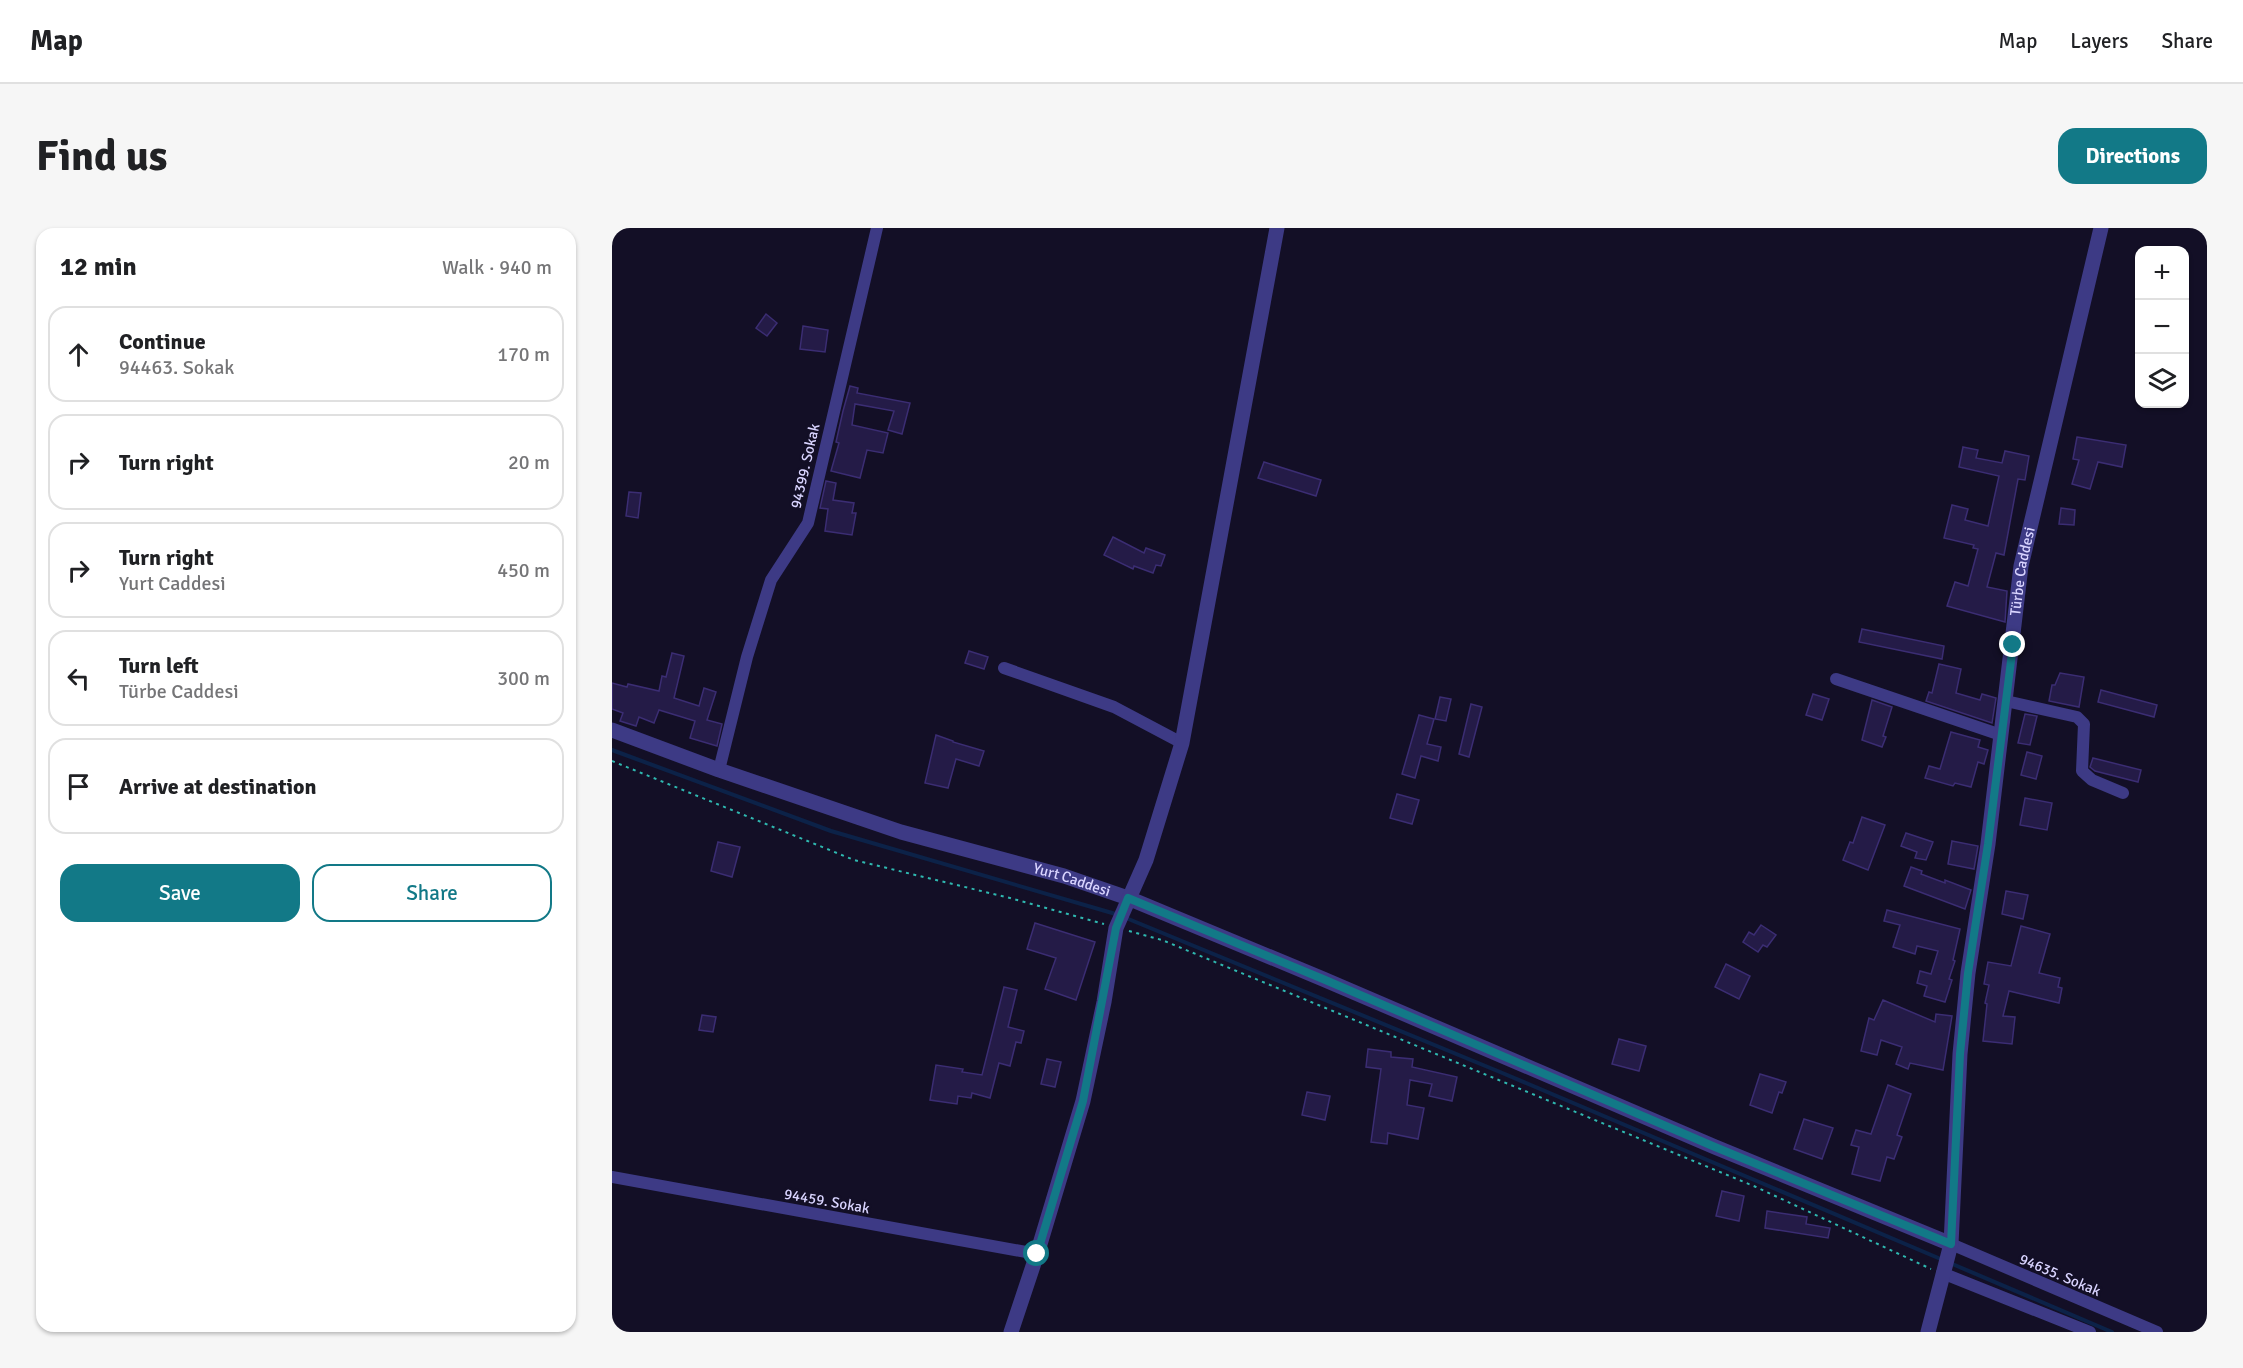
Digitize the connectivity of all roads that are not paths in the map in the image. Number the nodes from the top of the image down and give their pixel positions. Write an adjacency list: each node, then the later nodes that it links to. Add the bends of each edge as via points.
1 (877, 228): 10 (street, 94399. Sokak, via 808,523 771,580 747,657)
2 (1277, 228): 9 (street)
3 (2101, 228): 6 (street, Türbe Caddesi, via 2025,541)
4 (1004, 668): 9 (street, via 1114,707)
5 (1836, 679): 8 (street)
6 (2006, 701): 8 (street, Türbe Caddesi); 11 (street, via 2077,717 2084,724 2082,771 2092,780)
7 (612, 730): 10 (street, Yurt Caddesi)
8 (2001, 735): 14 (street, Türbe Caddesi, via 1965,1008)
9 (1182, 743): 12 (street, via 1146,860)
10 (720, 770): 12 (street, Yurt Caddesi, via 901,832 1064,876)
11 (2122, 793)
12 (1128, 898): 14 (street, Yurt Caddesi); 15 (street, via 1116,928 1083,1101)
13 (612, 1177): 15 (street, 94459. Sokak)
14 (1951, 1244): 16 (street, Türbe Caddesi); 20 (street, 94635. Sokak)
15 (1037, 1254): 17 (street)
16 (1942, 1274): 18 (street, Türbe Caddesi); 19 (street)
17 (1011, 1332)
18 (1928, 1332)
19 (2090, 1332)
20 (2157, 1332)

